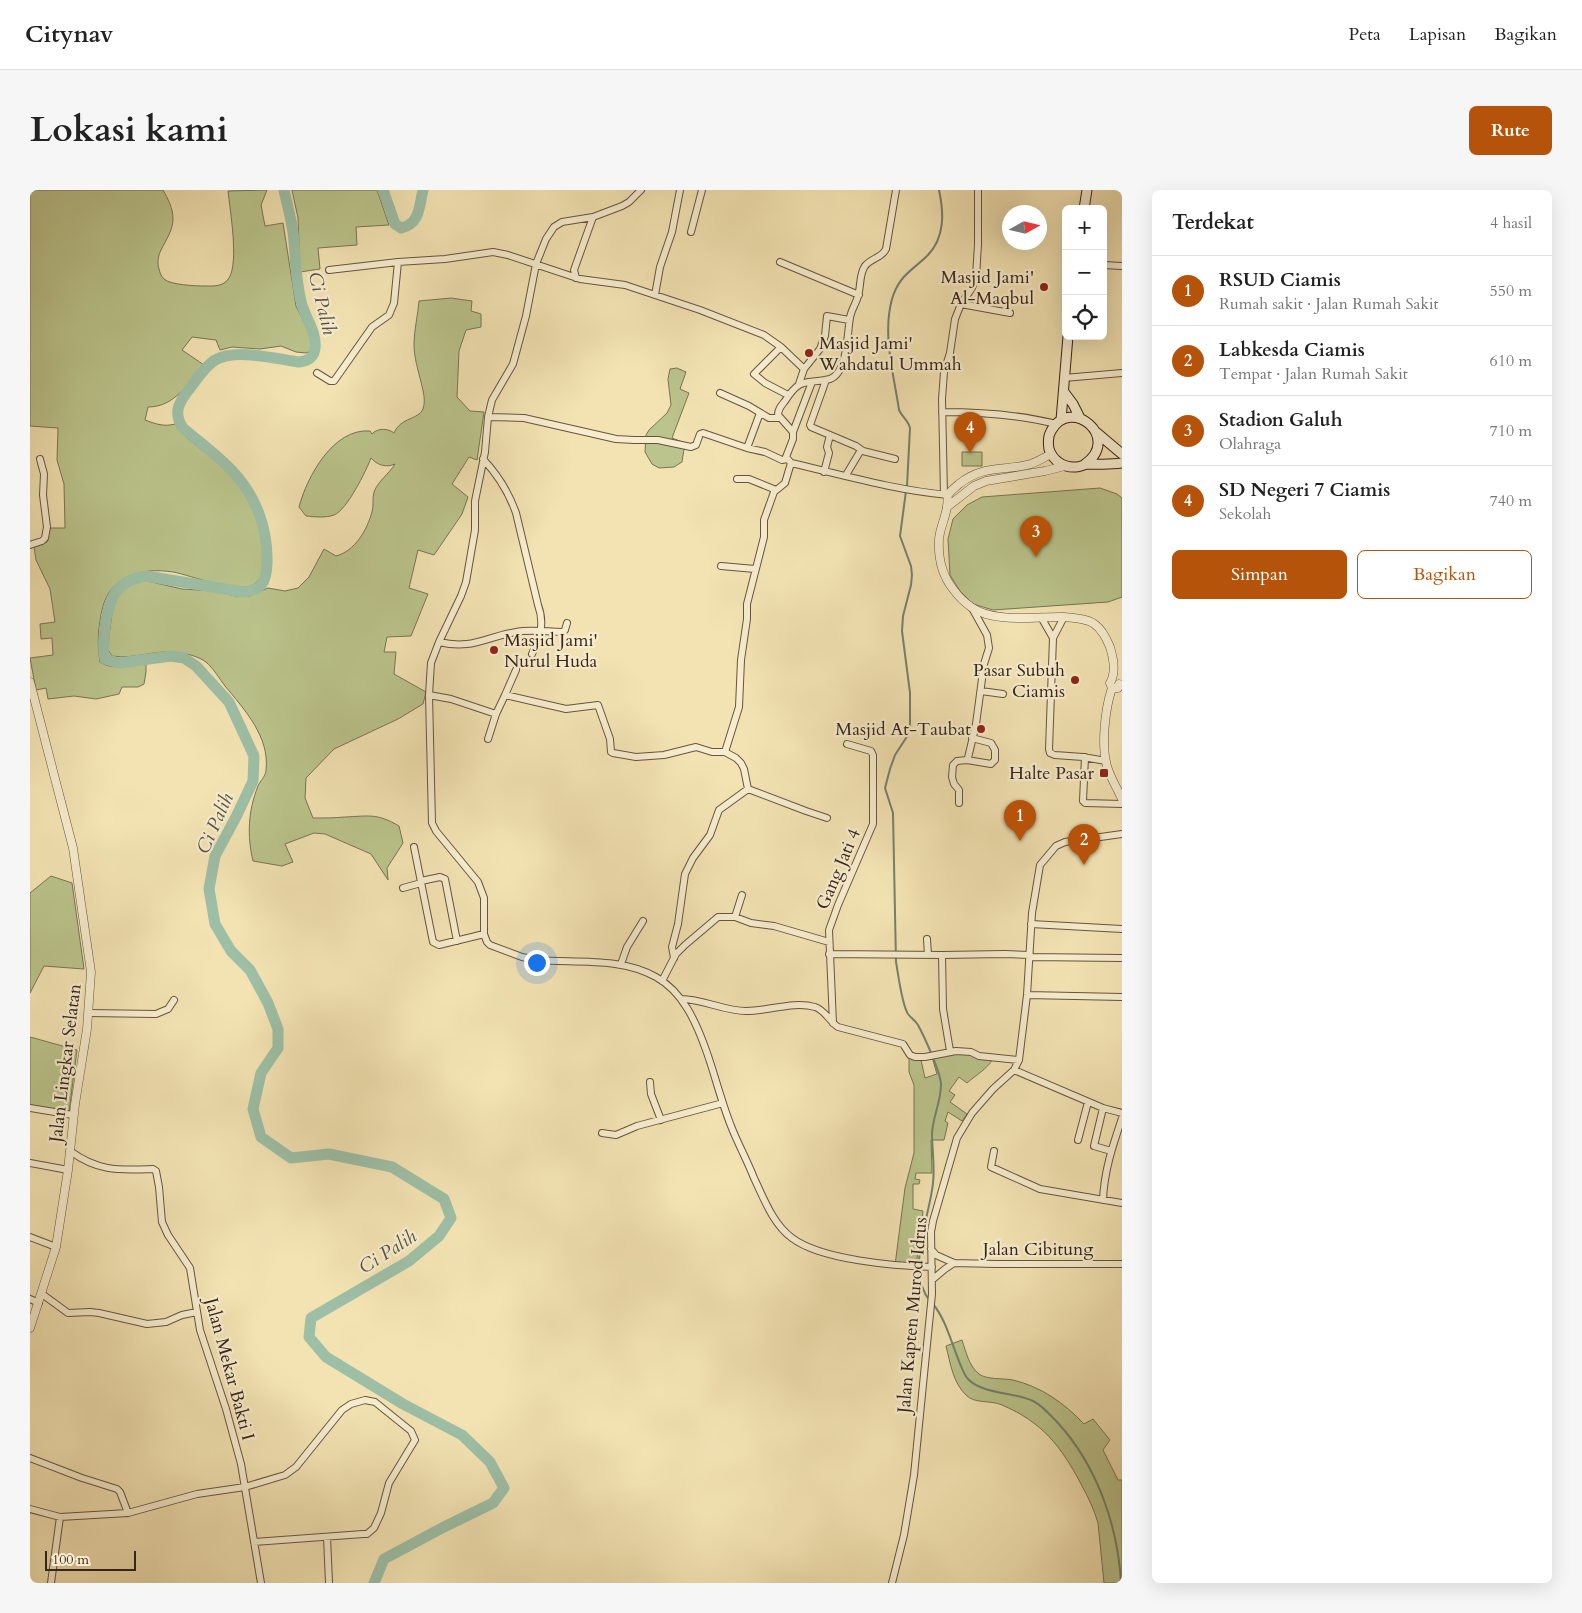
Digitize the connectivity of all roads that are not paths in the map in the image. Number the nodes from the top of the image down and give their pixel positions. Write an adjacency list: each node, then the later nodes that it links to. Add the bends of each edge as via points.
1 (641, 190): 8 (street, via 622,206)
2 (680, 190): 17 (street)
3 (702, 190): 9 (street)
4 (896, 190): 18 (street, via 886,249 866,265)
5 (978, 190): 19 (street, via 976,276)
6 (1087, 190): 7 (main road)
7 (1085, 205)
8 (593, 216): 12 (street, via 562,222 554,227); 16 (street, via 574,270)
9 (690, 232)
10 (398, 262): 12 (street, via 493,252); 15 (street); 25 (street, via 394,303 389,315 372,327 334,381)
11 (780, 262): 18 (street)
12 (536, 264): 16 (street); 36 (street, via 513,364 492,400)
13 (1107, 265): 14 (street)
14 (1122, 266)
15 (329, 270)
16 (576, 278): 17 (street, via 625,285)
17 (655, 295): 23 (street, via 764,335)
18 (858, 295): 21 (street)
19 (961, 304): 20 (street); 35 (street, via 944,372)
20 (1010, 313)
21 (849, 320): 24 (street, via 827,316 820,349); 28 (street, via 849,338 838,372 834,378)
22 (1068, 340): 27 (main road)
23 (781, 347): 24 (street); 33 (street, via 754,374)
24 (804, 369): 30 (street)
25 (317, 373)
26 (1122, 373): 27 (street)
27 (1064, 378): 32 (main road)
28 (826, 380): 29 (street); 41 (street)
29 (812, 382): 30 (street); 39 (street)
30 (798, 384): 33 (street)
31 (720, 392): 34 (street)
32 (1064, 392): 38 (main road); 40 (main road)
33 (788, 395): 37 (street, via 778,411)
34 (760, 412): 37 (street, via 769,418); 45 (street)
35 (942, 412): 40 (street); 62 (street)
36 (488, 417): 45 (street, via 524,418 616,439 658,440 691,447 696,445 700,434 705,433); 50 (street)
37 (779, 418): 42 (street)
38 (1080, 418): 40 (main road, via 1070,417); 43 (main road)
39 (798, 419): 41 (street); 42 (street)
40 (1059, 422): 47 (main road, via 1052,429 1048,441)
41 (810, 425): 44 (street)
42 (793, 432): 52 (street, via 787,454)
43 (1096, 432): 48 (main road); 54 (main road, via 1097,448 1093,458)
44 (830, 435): 46 (street); 57 (street)
45 (747, 448): 52 (street)
46 (861, 450): 51 (street); 58 (street)
47 (1051, 454): 55 (main road); 56 (street, via 1026,465)
48 (1122, 454)
49 (40, 458): 64 (street, via 44,474 47,534 42,542)
50 (483, 459): 71 (street, via 511,498 543,619); 73 (street, via 466,582)
51 (895, 459)
52 (789, 461): 57 (street); 61 (street, via 785,483)
53 (1122, 463): 54 (main road)
54 (1085, 464): 55 (main road)
55 (1065, 466): 60 (street)
56 (982, 471): 60 (street); 62 (street)
57 (824, 472): 58 (street)
58 (846, 475): 62 (street, via 899,489)
59 (736, 479): 61 (street, via 749,479)
60 (986, 480): 63 (street)
61 (776, 490): 66 (street, via 764,520 764,537)
62 (946, 495): 63 (street)
63 (947, 507): 67 (street, via 938,549 940,564 947,582)
64 (30, 545)
65 (721, 566): 66 (street)
66 (755, 569): 87 (street, via 746,604 739,707)
67 (972, 608): 68 (street, via 1004,618); 78 (street, via 989,641)
68 (1041, 617): 69 (street); 72 (street)
69 (1064, 617): 72 (street); 77 (street, via 1087,620 1101,629)
70 (567, 623): 71 (street, via 563,632)
71 (541, 632): 73 (street, via 517,631 461,645); 74 (street)
72 (1052, 638): 88 (street, via 1050,753)
73 (439, 642): 81 (street, via 431,663)
74 (532, 654)
75 (516, 670): 80 (street)
76 (30, 682): 82 (street, Jalan Lingkar Selatan)
77 (1118, 682): 90 (street, via 1110,683)
78 (981, 691): 79 (street); 84 (street)
79 (1003, 694)
80 (505, 695): 83 (street); 87 (street, via 566,709 598,705 610,739 611,752 616,754 636,757 664,755 696,747)
81 (429, 696): 83 (street, via 451,699); 105 (street, via 431,819 436,831 478,882 484,898)
82 (32, 698): 121 (street, Jalan Lingkar Selatan, via 73,848 91,972)
83 (496, 714): 85 (street)
84 (972, 738): 89 (street); 89 (street, via 991,742 995,760 991,764)
85 (488, 739)
86 (847, 744): 108 (street, Gang Jati 4, via 873,755 873,822 838,904)
87 (725, 752): 91 (street, via 741,763)
88 (1085, 758): 90 (street); 94 (street, via 1083,801)
89 (967, 760): 93 (street, via 953,765 952,781 959,790)
90 (1106, 761): 92 (street)
91 (748, 789): 95 (street); 113 (street, via 719,810 711,833 686,872 672,947)
92 (1122, 798)
93 (959, 802)
94 (1122, 804)
95 (827, 818)
96 (1122, 833): 103 (street, Jalan Kapten Murod Idrus, via 1056,846 1040,865)
97 (414, 846): 98 (street)
98 (421, 882): 99 (street); 107 (street, via 433,942 439,945); 107 (street, via 440,877 445,879)
99 (403, 888)
100 (742, 895): 101 (street)
101 (735, 917): 108 (street, via 751,924 774,926); 113 (street, via 718,917)
102 (643, 921): 115 (street)
103 (1031, 924): 104 (street); 112 (street, Jalan Kapten Murod Idrus)
104 (1122, 929)
105 (484, 934): 107 (street); 115 (street, via 490,945 522,957)
106 (927, 939): 111 (street)
107 (457, 941)
108 (829, 942): 109 (street, Gang Jati 4)
109 (829, 954): 111 (street); 122 (street, Gang Jati 4)
110 (942, 955): 111 (street); 112 (street); 123 (street, via 943,1009)
111 (928, 956)
112 (1029, 956): 114 (street); 117 (street, Jalan Kapten Murod Idrus)
113 (674, 958): 116 (street)
114 (1122, 958)
115 (621, 964): 116 (street)
116 (662, 981): 119 (street)
117 (1027, 995): 118 (street); 124 (street, Jalan Kapten Murod Idrus)
118 (1122, 997)
119 (681, 999): 122 (street, via 740,1011 805,1005 822,1010); 128 (street, via 704,1043)
120 (174, 1000): 121 (street, via 168,1009 156,1014)
121 (88, 1013): 132 (street, Jalan Lingkar Selatan)
122 (833, 1023): 123 (street, via 845,1030 903,1044 913,1057)
123 (950, 1051): 124 (street)
124 (1019, 1060): 125 (street, Jalan Kapten Murod Idrus)
125 (1014, 1070): 127 (street); 146 (street, Jalan Kapten Murod Idrus, via 972,1112 957,1138 933,1221)
126 (650, 1082): 134 (street)
127 (1088, 1102): 130 (street); 136 (street)
128 (723, 1103): 134 (street); 149 (street, via 766,1204 784,1231 819,1251)
129 (30, 1108): 132 (street)
130 (1103, 1108): 131 (street); 139 (street, via 1094,1145)
131 (1122, 1113)
132 (73, 1115): 137 (street, Jalan Lingkar Selatan)
133 (1122, 1118): 139 (street)
134 (661, 1120): 135 (street, via 616,1135)
135 (602, 1133)
136 (1078, 1140)
137 (70, 1151): 141 (street, Jalan Lingkar Selatan); 154 (street, Jalan Mekar Bakti I, via 103,1169 156,1171 162,1222 190,1268)
138 (994, 1151): 142 (street, via 991,1167 1030,1186)
139 (1111, 1151): 142 (street)
140 (30, 1163): 141 (street)
141 (68, 1170): 145 (street, Jalan Lingkar Selatan)
142 (1103, 1200): 143 (street)
143 (1122, 1204)
144 (30, 1237): 145 (street)
145 (56, 1247): 151 (street, Jalan Lingkar Selatan)
146 (932, 1249): 147 (street, via 936,1255); 149 (street, Jalan Kapten Murod Idrus)
147 (954, 1263): 148 (street, Jalan Cibitung); 150 (street)
148 (1122, 1263)
149 (932, 1268): 150 (street, Jalan Kapten Murod Idrus)
150 (932, 1280): 166 (street, Jalan Kapten Murod Idrus, via 914,1475)
151 (42, 1294): 153 (street, Jalan Lingkar Selatan); 154 (street, via 68,1313 99,1313 147,1324 158,1324)
152 (30, 1299): 153 (street)
153 (39, 1303): 155 (street, Jalan Lingkar Selatan)
154 (196, 1312): 157 (street, Jalan Mekar Bakti I)
155 (30, 1328)
156 (30, 1458): 159 (street, via 117,1489)
157 (245, 1487): 159 (street, via 198,1494); 161 (street, via 285,1476 342,1410 365,1400 375,1402 411,1432 415,1440 389,1483 372,1531); 162 (street, Jalan Mekar Bakti I)
158 (30, 1509): 160 (street)
159 (128, 1513): 160 (street)
160 (60, 1517): 163 (street)
161 (327, 1537): 162 (street); 165 (street)
162 (254, 1542): 164 (street, Jalan Mekar Bakti I)
163 (51, 1583)
164 (261, 1583)
165 (329, 1583)
166 (892, 1583)

